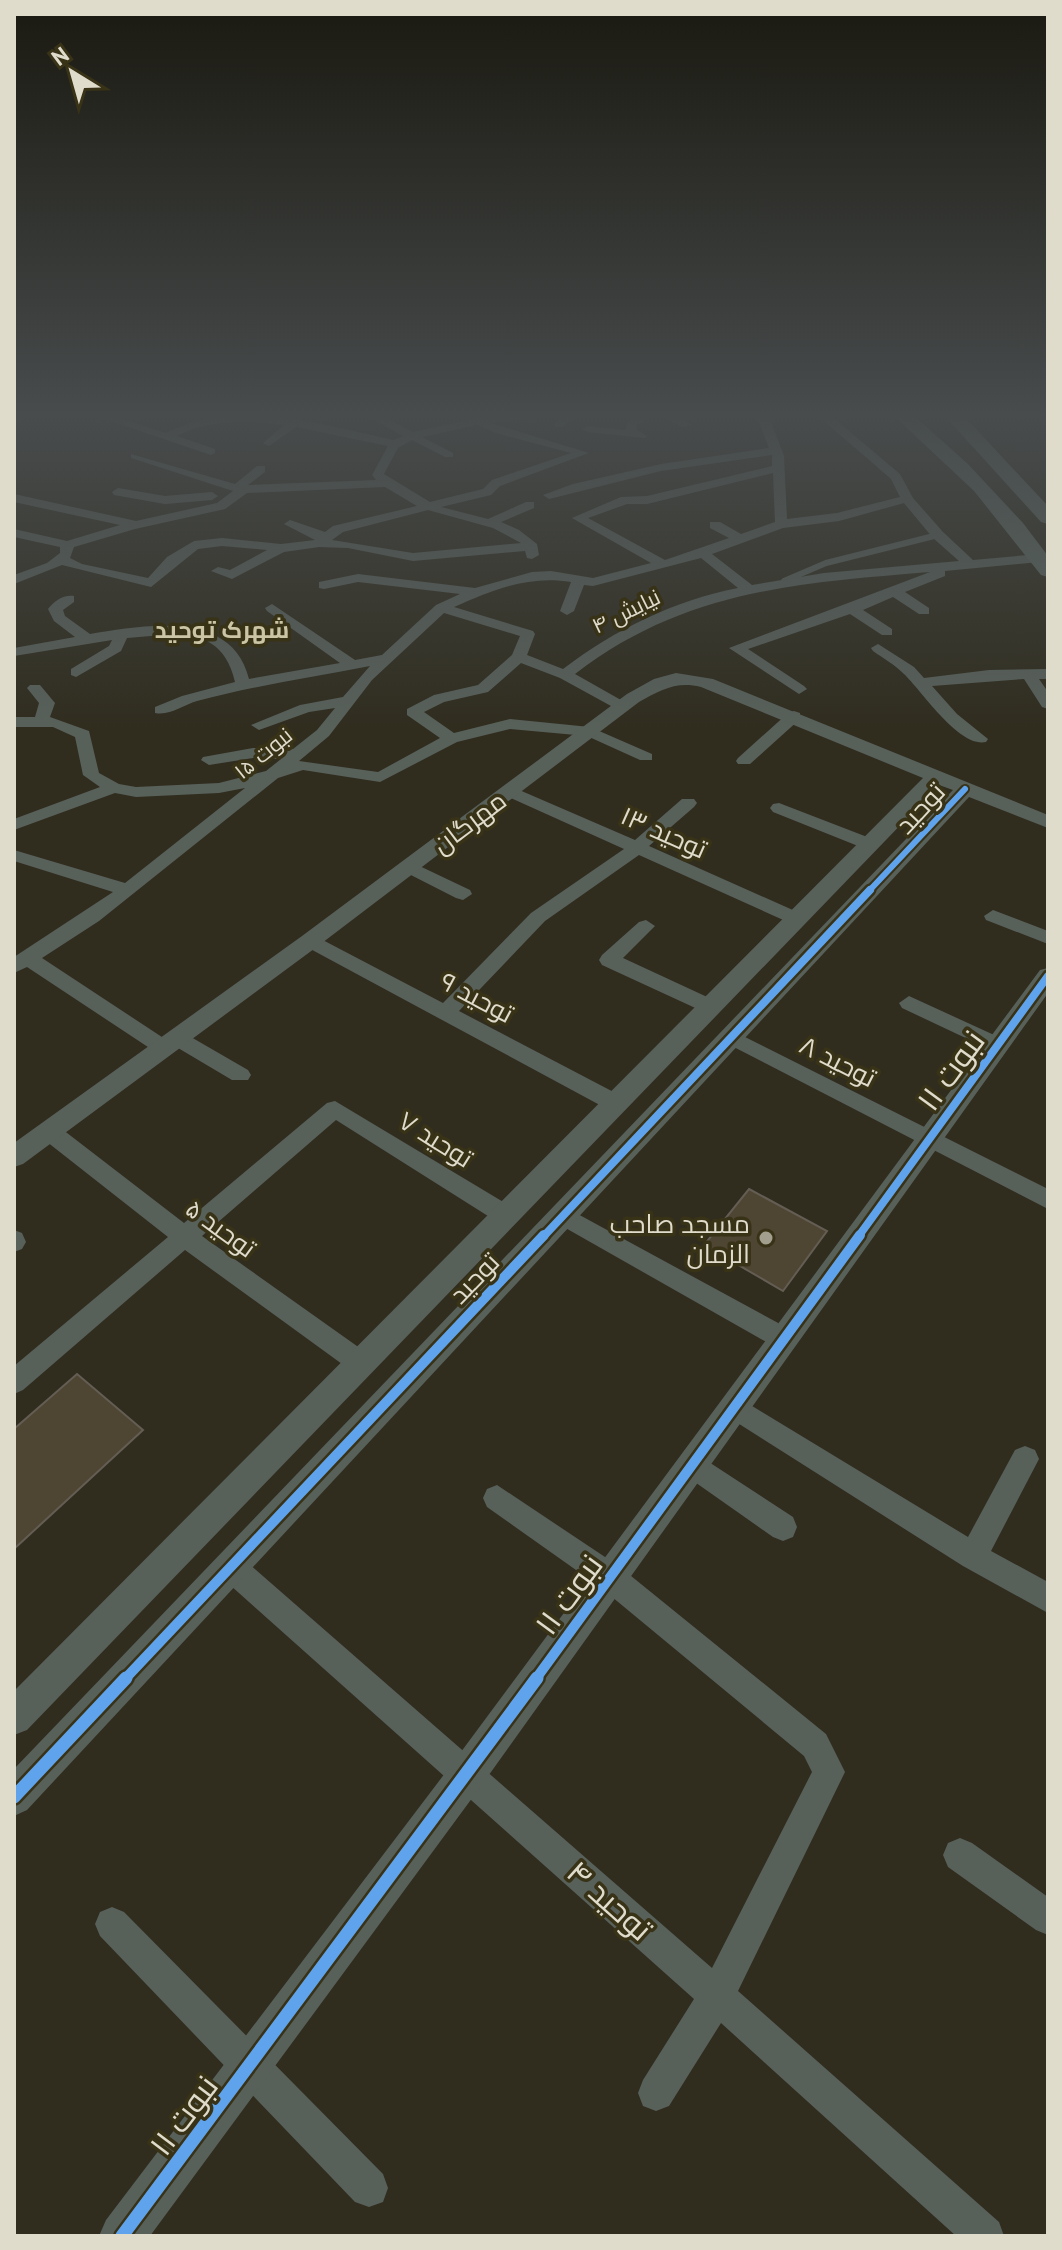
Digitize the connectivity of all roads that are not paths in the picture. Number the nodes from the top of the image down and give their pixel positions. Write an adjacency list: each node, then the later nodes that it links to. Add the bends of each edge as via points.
1 (110, 519): 14 (street)
2 (163, 519): 14 (street)
3 (371, 519): 19 (street)
4 (472, 519): 11 (street)
5 (498, 519): 11 (street)
6 (580, 519): 24 (street)
7 (781, 519): 13 (street)
8 (822, 519): 13 (street, نبوت ۱۵)
9 (924, 519): 17 (street)
10 (1010, 519): 26 (main road)
11 (491, 522): 20 (street, via 512,529)
12 (290, 524): 19 (street)
13 (781, 524): 18 (street, نبوت ۱۵)
14 (136, 525): 22 (street)
15 (715, 525): 18 (street)
16 (14, 530): 22 (street, via 46,538)
17 (938, 535): 25 (street); 32 (lane, via 826,563)
18 (740, 539): 23 (street, نبوت ۱۵)
19 (322, 540): 20 (street, via 413,557); 21 (street)
20 (532, 547): 29 (street)
21 (281, 548): 22 (street, via 194,545 151,583 78,567); 28 (street, via 232,575)
22 (64, 552): 31 (street, via 52,566)
23 (703, 553): 24 (street, نبوت ۱۵); 34 (street)
24 (663, 564): 30 (street, نبوت ۱۵, via 593,582)
25 (970, 564): 26 (street, نیایش ۴); 27 (street, نیایش ۴)
26 (1044, 564)
27 (951, 566): 32 (street, نیایش ۴); 36 (street, نیایش ۴)
28 (218, 571)
29 (532, 576): 30 (street, نبوت ۱۵); 35 (street, نبوت ۱۵)
30 (579, 578): 41 (street)
31 (14, 580)
32 (784, 581): 34 (street, نیایش ۴)
33 (324, 585): 35 (street, via 358,578)
34 (747, 588): 54 (street, نیایش ۴, via 639,624 584,657)
35 (476, 592): 39 (street, نبوت ۱۵)
36 (895, 592): 40 (street, نیایش ۴); 42 (street)
37 (69, 599): 45 (street, via 55,609 59,618)
38 (272, 608): 50 (street)
39 (441, 608): 48 (street, via 528,634); 49 (street, نبوت ۱۵)
40 (852, 609): 43 (street); 58 (street, نیایش ۴, via 736,648)
41 (567, 611)
42 (924, 611)
43 (887, 632)
44 (121, 634): 45 (street); 51 (street, via 116,648); 56 (street, via 179,629 210,634 230,649)
45 (89, 641): 47 (street)
46 (878, 648): 55 (street)
47 (14, 652)
48 (519, 657): 54 (street); 68 (street, via 483,689 439,698 413,712)
49 (385, 659): 50 (street); 59 (street, نبوت ۱۵)
50 (351, 664): 56 (street)
51 (76, 672)
52 (1028, 674): 53 (street); 55 (street); 60 (street)
53 (1048, 674)
54 (565, 675): 61 (street)
55 (921, 683): 69 (street, via 951,717)
56 (243, 685): 62 (street)
57 (35, 688): 65 (street, via 47,703)
58 (799, 689)
59 (348, 701): 66 (street, via 306,708); 70 (street, نبوت ۱۵, via 323,733)
60 (1048, 704)
61 (622, 707): 63 (street, مهرگان, via 670,678 688,678); 67 (street, مهرگان)
62 (161, 710)
63 (794, 716): 73 (street); 75 (street, مهرگان)
64 (14, 722): 65 (street)
65 (41, 722): 76 (street, via 83,734 91,775)
66 (259, 725)
67 (590, 732): 68 (street, via 510,724); 71 (street); 78 (street, مهرگان)
68 (451, 739): 74 (street, via 380,777 302,765)
69 (980, 739)
70 (296, 754): 72 (street); 74 (street, نبوت ۱۵)
71 (646, 757)
72 (209, 760)
73 (744, 761)
74 (274, 772): 76 (street, via 219,788); 87 (street, نبوت ۱۵)
75 (935, 777): 77 (street, مهرگان); 83 (street, توحید)
76 (114, 788): 82 (street)
77 (965, 789): 81 (street); 99 (street, توحید)
78 (510, 791): 84 (street, توحید ۱۳); 86 (street, مهرگان)
79 (688, 803): 84 (street)
80 (779, 808): 83 (street)
81 (1048, 822)
82 (14, 825)
83 (869, 844): 90 (street, توحید)
84 (636, 849): 90 (street, توحید ۱۳); 98 (street, via 538,917)
85 (14, 855): 87 (street)
86 (409, 867): 88 (street); 93 (street, مهرگان)
87 (127, 890): 94 (street, نبوت ۱۵)
88 (463, 894)
89 (993, 916): 92 (street)
90 (797, 919): 97 (street, توحید)
91 (646, 926): 97 (street, via 609,960)
92 (1048, 938)
93 (310, 941): 98 (street, توحید ۹); 100 (street, مهرگان)
94 (22, 962): 100 (street)
95 (1048, 976): 101 (street, نبوت ۱۱)
96 (909, 1003): 101 (street)
97 (711, 1007): 103 (street, توحید)
98 (446, 1012): 103 (street, توحید ۹)
99 (731, 1037): 105 (street, توحید ۸); 108 (street, توحید)
100 (171, 1043): 102 (street); 104 (street, مهرگان)
101 (998, 1045): 105 (street, نبوت ۱۱)
102 (240, 1075)
103 (617, 1104): 109 (street, توحید)
104 (50, 1132): 106 (street, مهرگان); 110 (street, توحید ۵)
105 (930, 1139): 107 (street, توحید ۸); 111 (street, نبوت ۱۱)
106 (14, 1157)
107 (1048, 1200)
108 (563, 1215): 111 (street); 116 (street, توحید)
109 (507, 1216): 110 (street, توحید ۷, via 335,1109); 112 (street, توحید)
110 (186, 1238): 112 (street, توحید ۵); 113 (street)
111 (784, 1339): 115 (street, نبوت ۱۱)
112 (362, 1364): 114 (street, توحید)
113 (14, 1382)
114 (322, 1404): 116 (street); 125 (street, توحید)
115 (734, 1407): 118 (street, نبوت ۱۱); 121 (street)
116 (356, 1431): 122 (street, توحید)
117 (1025, 1459): 121 (street)
118 (692, 1464): 120 (street); 123 (street, نبوت ۱۱)
119 (497, 1498): 123 (street)
120 (783, 1527)
121 (973, 1556): 124 (street)
122 (231, 1567): 126 (street, توحید ۴); 127 (street, توحید)
123 (610, 1577): 126 (street, نبوت ۱۱); 131 (street, via 815,1745 829,1772)
124 (1048, 1598)
125 (14, 1717)
126 (468, 1773): 131 (street, توحید ۴); 132 (street, نبوت ۱۱)
127 (14, 1797)
128 (960, 1855): 129 (street)
129 (1048, 1918)
130 (112, 1924): 132 (street)
131 (717, 1996): 133 (street); 136 (street, توحید ۴)
132 (251, 2063): 134 (street); 135 (street, نبوت ۱۱)
133 (656, 2093)
134 (369, 2188)
135 (122, 2236)
136 (985, 2236)

